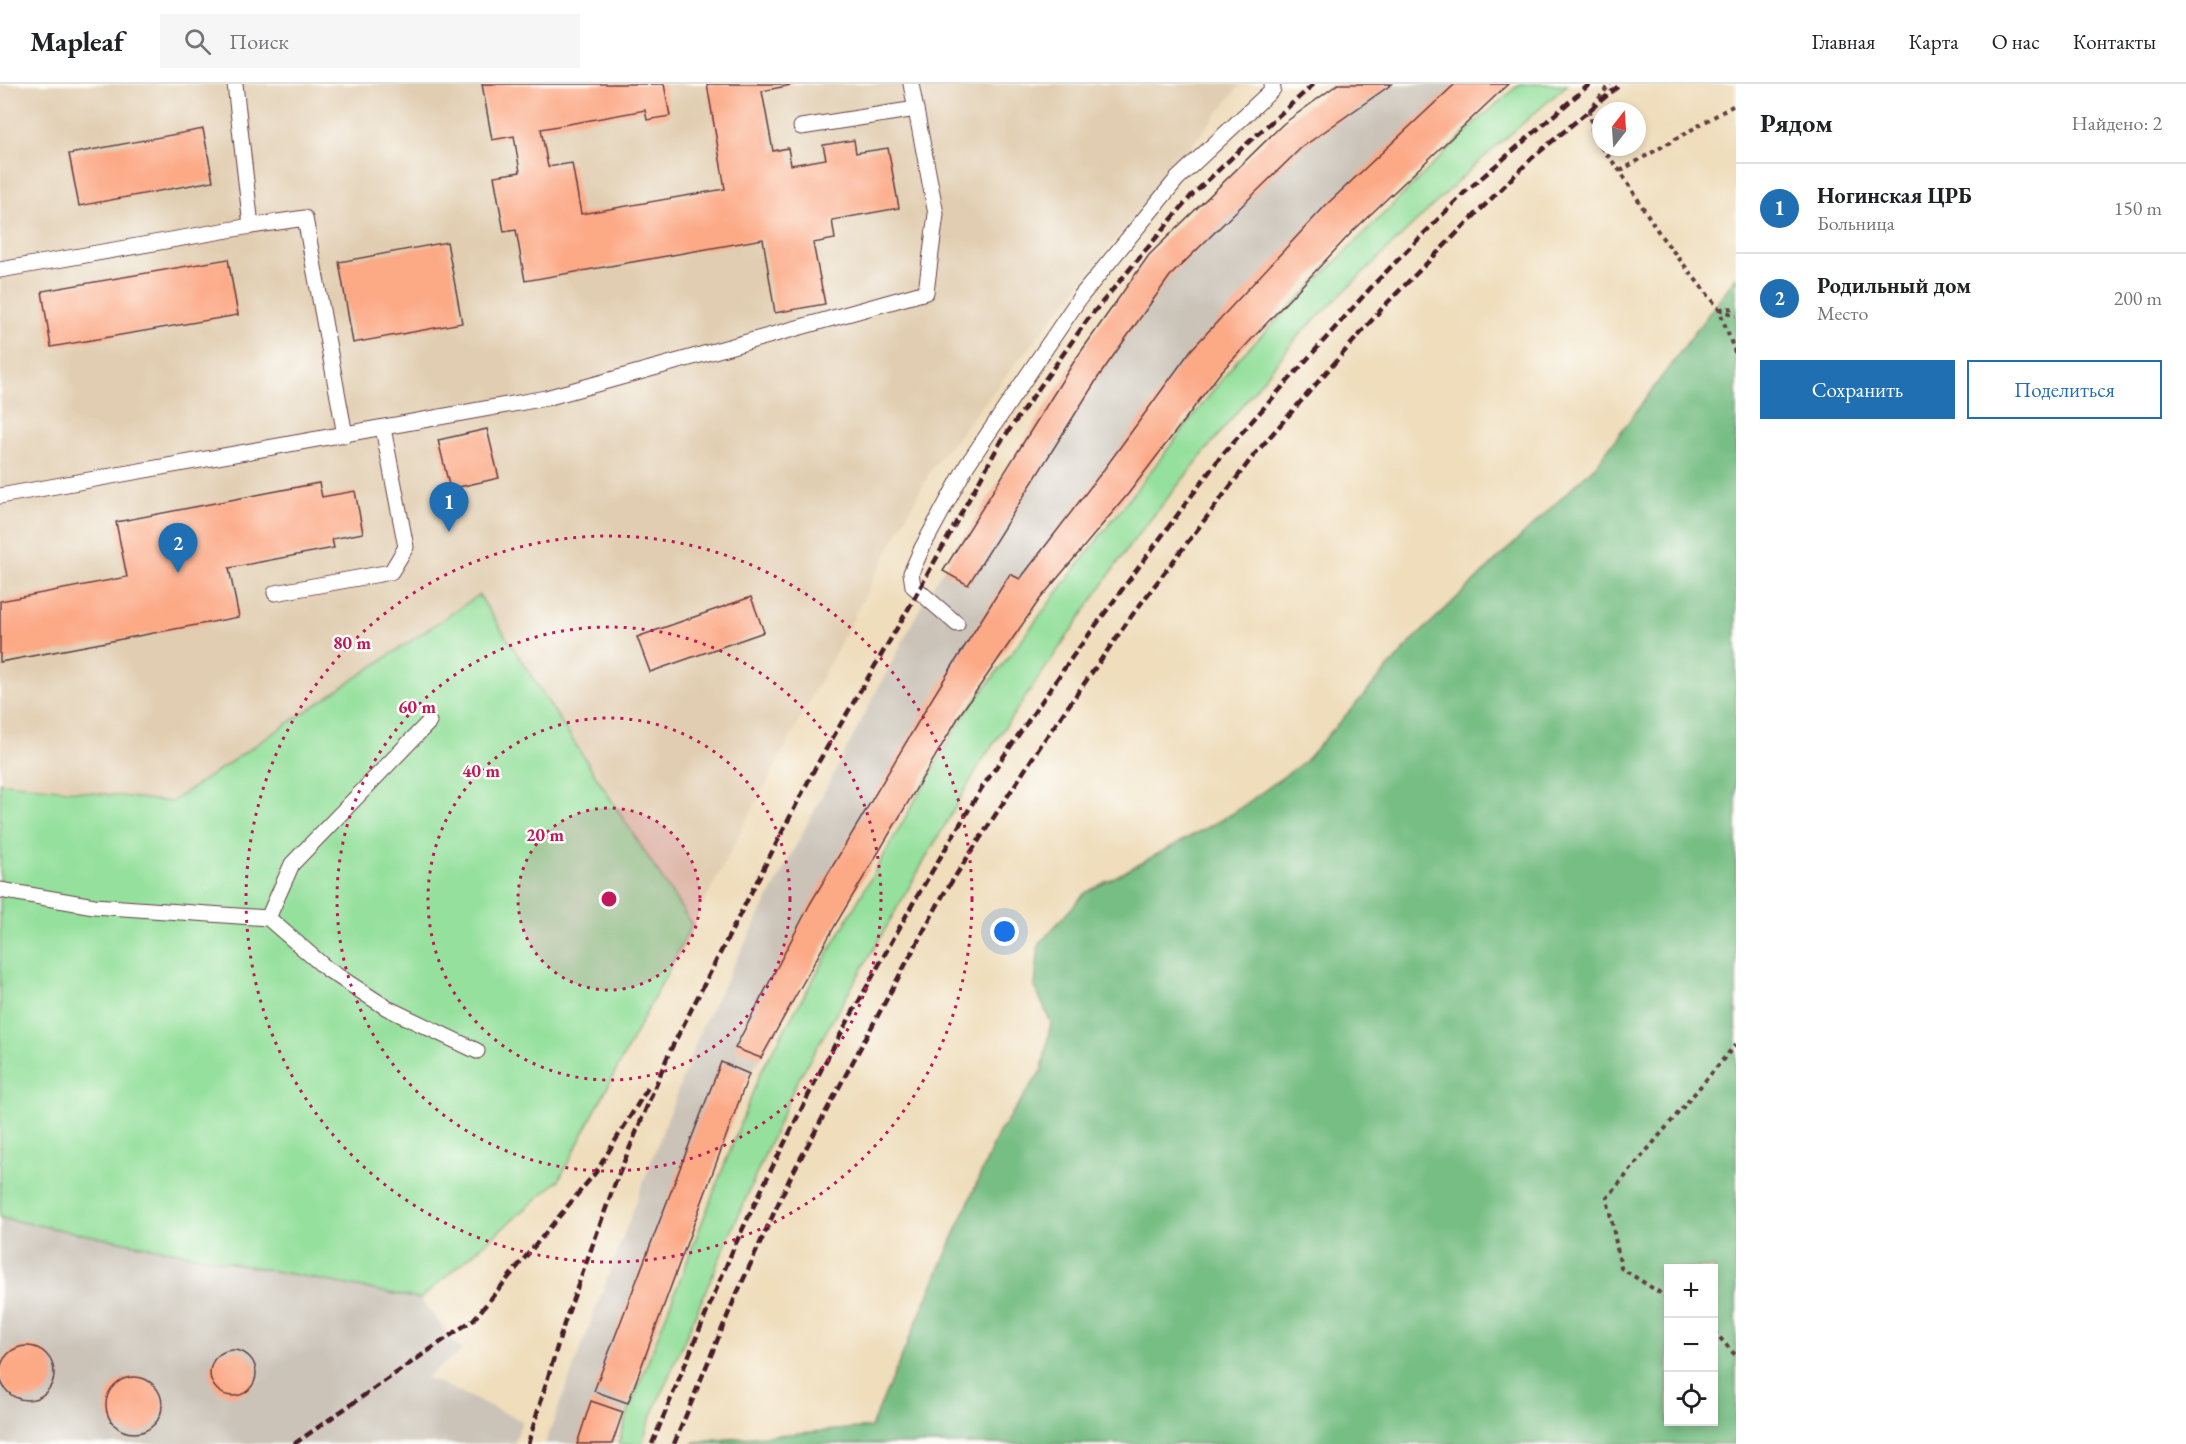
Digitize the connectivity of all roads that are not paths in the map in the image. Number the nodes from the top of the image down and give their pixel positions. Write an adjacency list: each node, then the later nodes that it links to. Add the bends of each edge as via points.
1 (235, 84): 6 (lane)
2 (911, 84): 4 (lane)
3 (1272, 84): 12 (lane, via 1273,89 1177,179 1081,296 967,465 911,573 913,586)
4 (916, 109): 5 (lane); 8 (lane, via 936,214 926,292 546,398)
5 (801, 127)
6 (251, 226): 7 (lane); 9 (lane, via 305,218)
7 (0, 270)
8 (383, 428): 9 (lane); 11 (lane, via 406,548 391,572)
9 (345, 435): 10 (lane)
10 (0, 496)
11 (275, 593)
12 (957, 624)
13 (429, 722): 15 (lane, via 292,864)
14 (0, 890): 15 (lane, via 94,906)
15 (268, 918): 16 (lane, via 327,969 387,1008)
16 (477, 1051)

